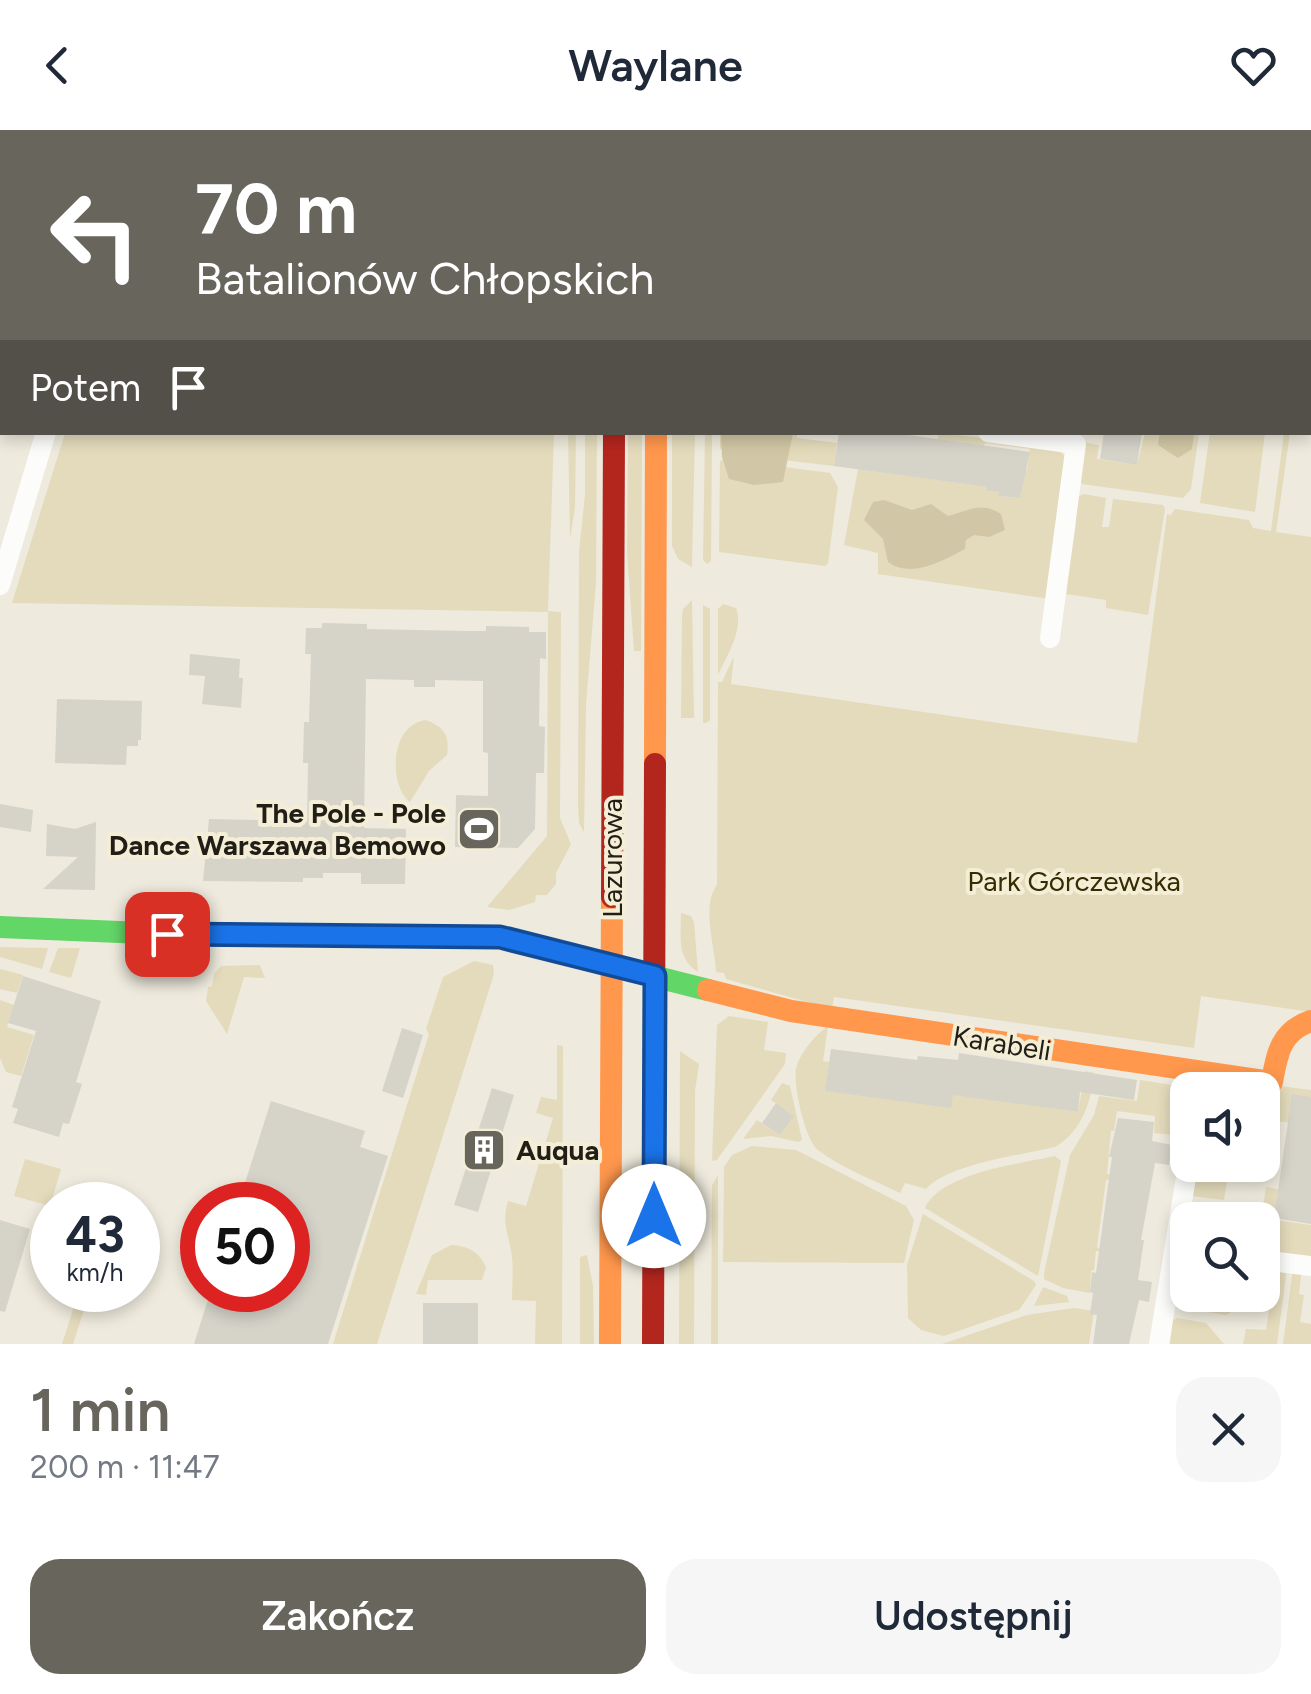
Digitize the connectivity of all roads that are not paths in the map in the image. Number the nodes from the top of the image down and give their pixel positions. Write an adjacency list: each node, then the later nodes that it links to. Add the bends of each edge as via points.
1 (45, 435): 6 (street)
2 (614, 435): 9 (main road, Lazurowa)
3 (656, 435): 10 (main road, Lazurowa)
4 (1032, 435): 5 (street)
5 (1077, 438): 7 (street)
6 (0, 585)
7 (1050, 638)
8 (0, 926): 9 (main road, Karabeli, via 500,937)
9 (612, 965): 10 (main road, Karabeli); 17 (main road, Lazurowa)
10 (655, 976): 13 (main road, Karabeli, via 791,1011); 18 (main road, Lazurowa)
11 (1311, 1022): 12 (main road, Karabeli, via 1282,1038)
12 (1274, 1072)
13 (1170, 1077)
14 (1280, 1262): 15 (street)
15 (1311, 1266)
16 (1170, 1296): 19 (street)
17 (610, 1344)
18 (653, 1344)
19 (1158, 1344)

